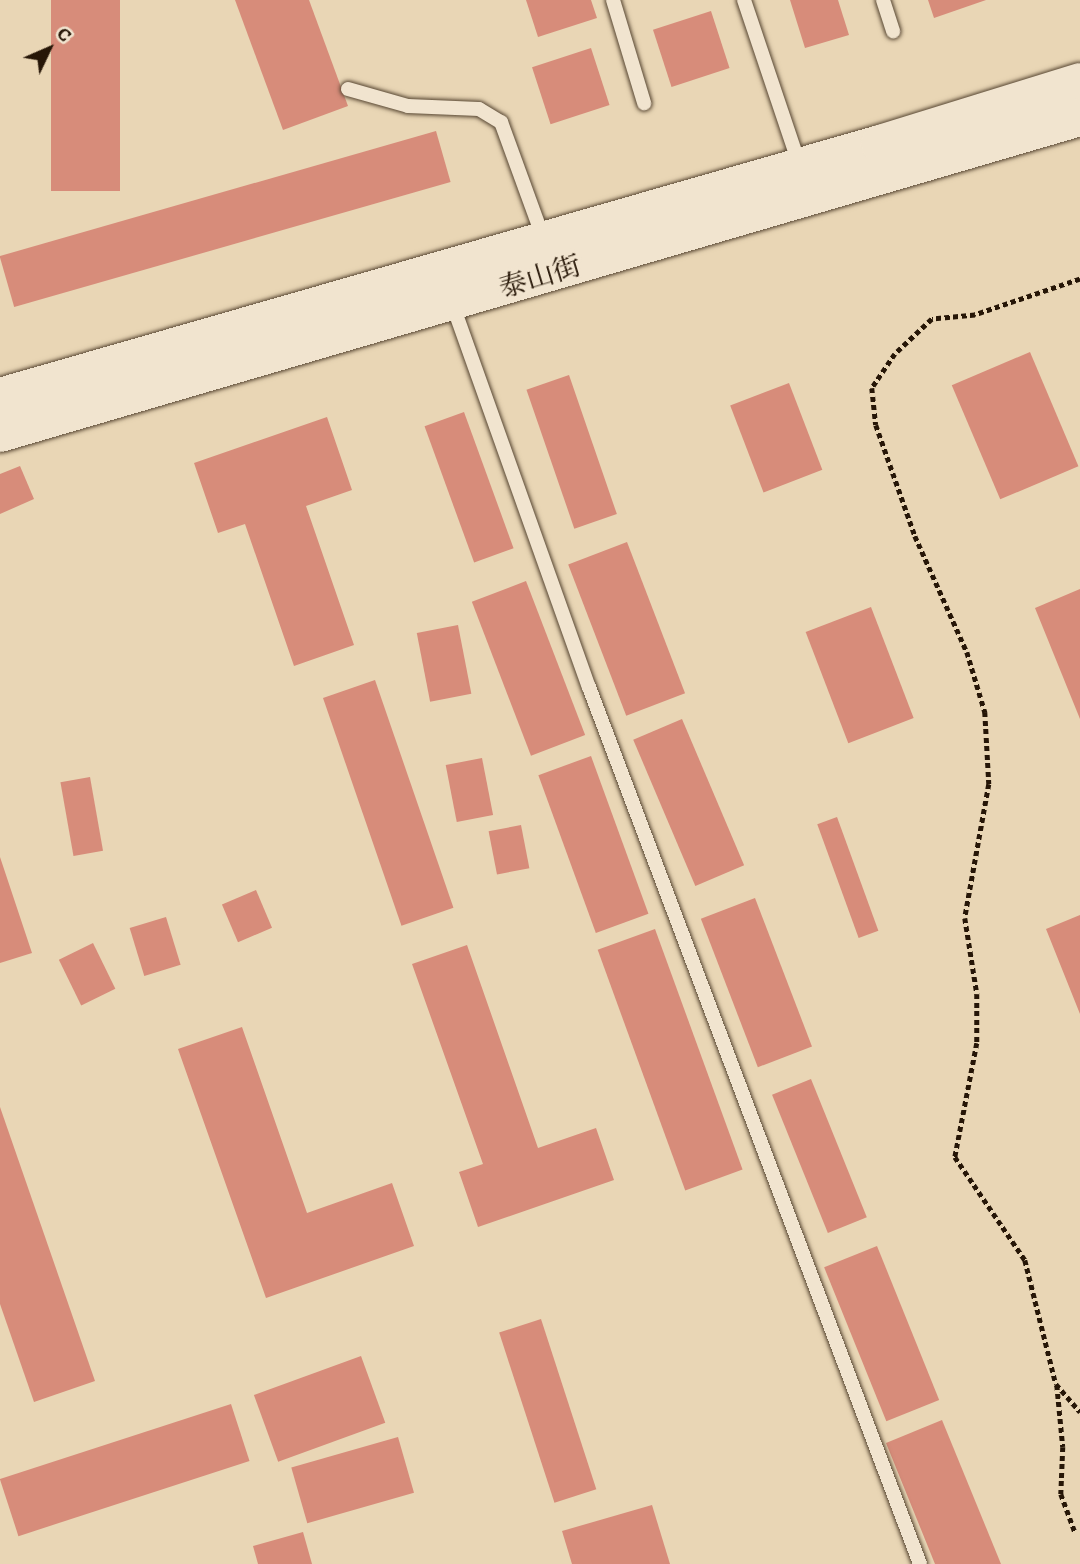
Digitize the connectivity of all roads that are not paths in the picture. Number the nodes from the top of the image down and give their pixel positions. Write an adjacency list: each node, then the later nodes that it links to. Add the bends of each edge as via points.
1 (613, 0): 7 (lane)
2 (744, 0): 9 (lane)
3 (883, 0): 4 (lane)
4 (893, 31)
5 (1080, 82): 9 (main road, 泰山街)
6 (348, 89): 10 (lane, via 408,106 479,109 501,122)
7 (644, 103)
8 (1080, 117): 11 (main road, 泰山街)
9 (800, 167): 10 (main road, 泰山街)
10 (544, 240): 12 (main road, 泰山街)
11 (452, 303): 13 (main road, 泰山街); 14 (lane, via 589,687)
12 (0, 397)
13 (0, 433)
14 (920, 1564)

